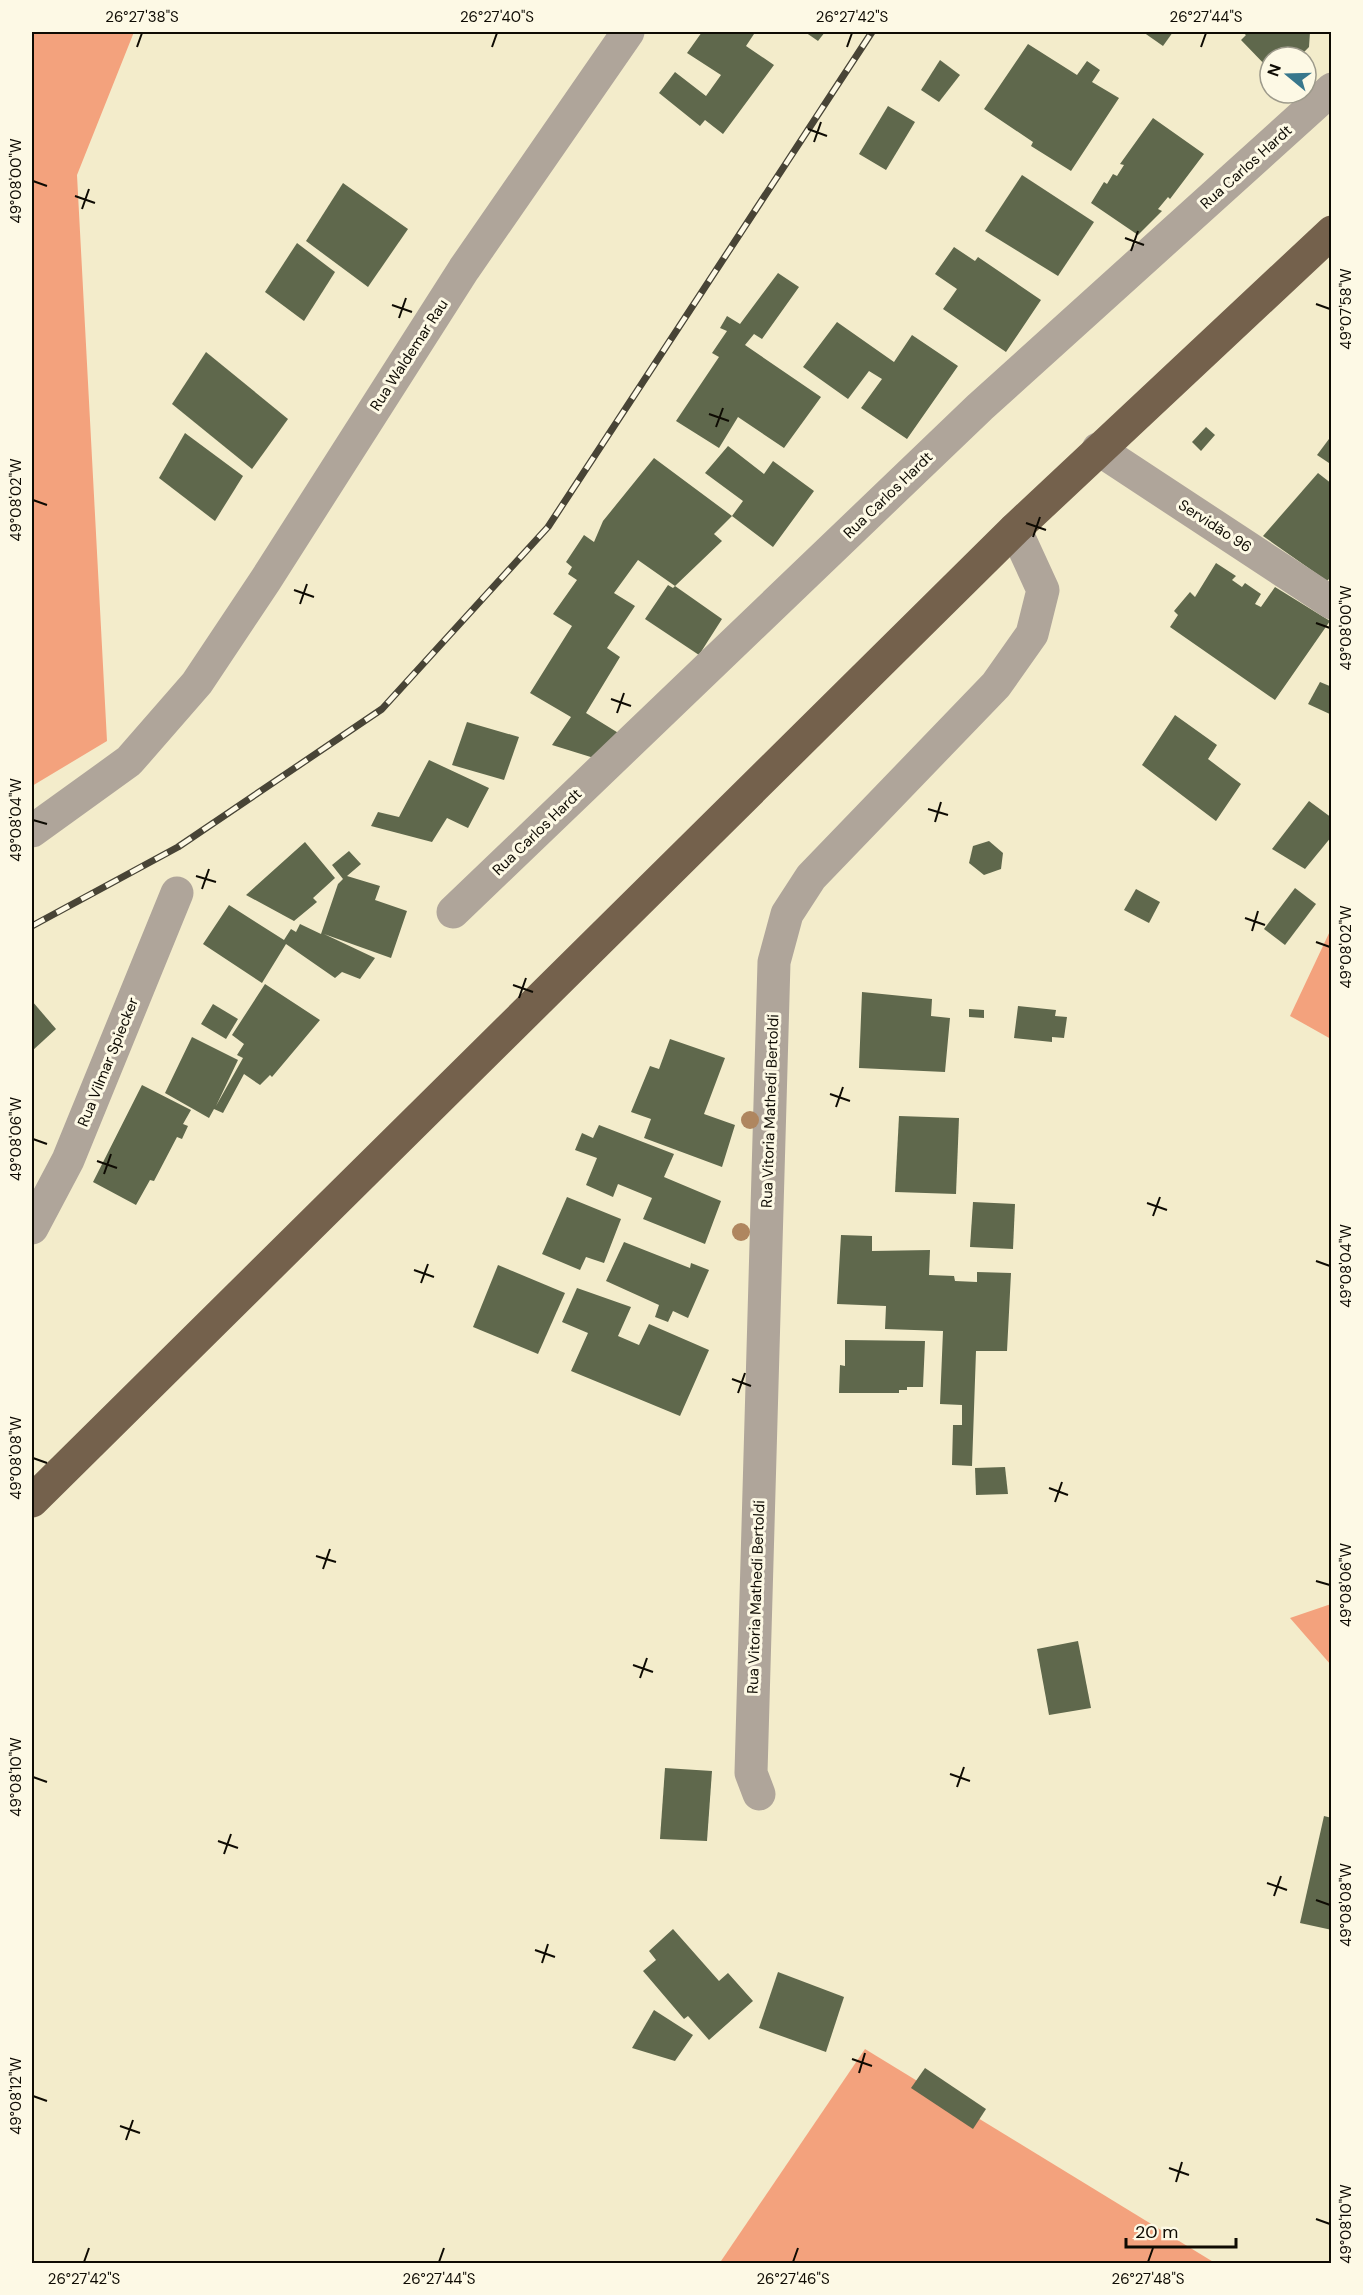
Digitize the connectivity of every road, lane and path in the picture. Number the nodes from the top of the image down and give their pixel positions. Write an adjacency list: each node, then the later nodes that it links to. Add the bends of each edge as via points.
1 (628, 32): 7 (street, Rua Waldemar Rau, via 464,269 197,683 129,761)
2 (1332, 89): 9 (street, Rua Carlos Hardt, via 980,407)
3 (1332, 232): 4 (highway)
4 (1098, 449): 5 (highway); 6 (street, Servidão 96)
5 (1015, 529): 11 (highway); 12 (street, Rua Vitoria Mathedi Bertoldi, via 1043,590 1032,634 996,685 811,877 787,914 774,962 751,1773)
6 (1332, 603)
7 (32, 831)
8 (177, 893): 10 (street, Rua Vilmar Spiecker, via 68,1160)
9 (453, 912)
10 (32, 1228)
11 (32, 1502)
12 (759, 1794)

